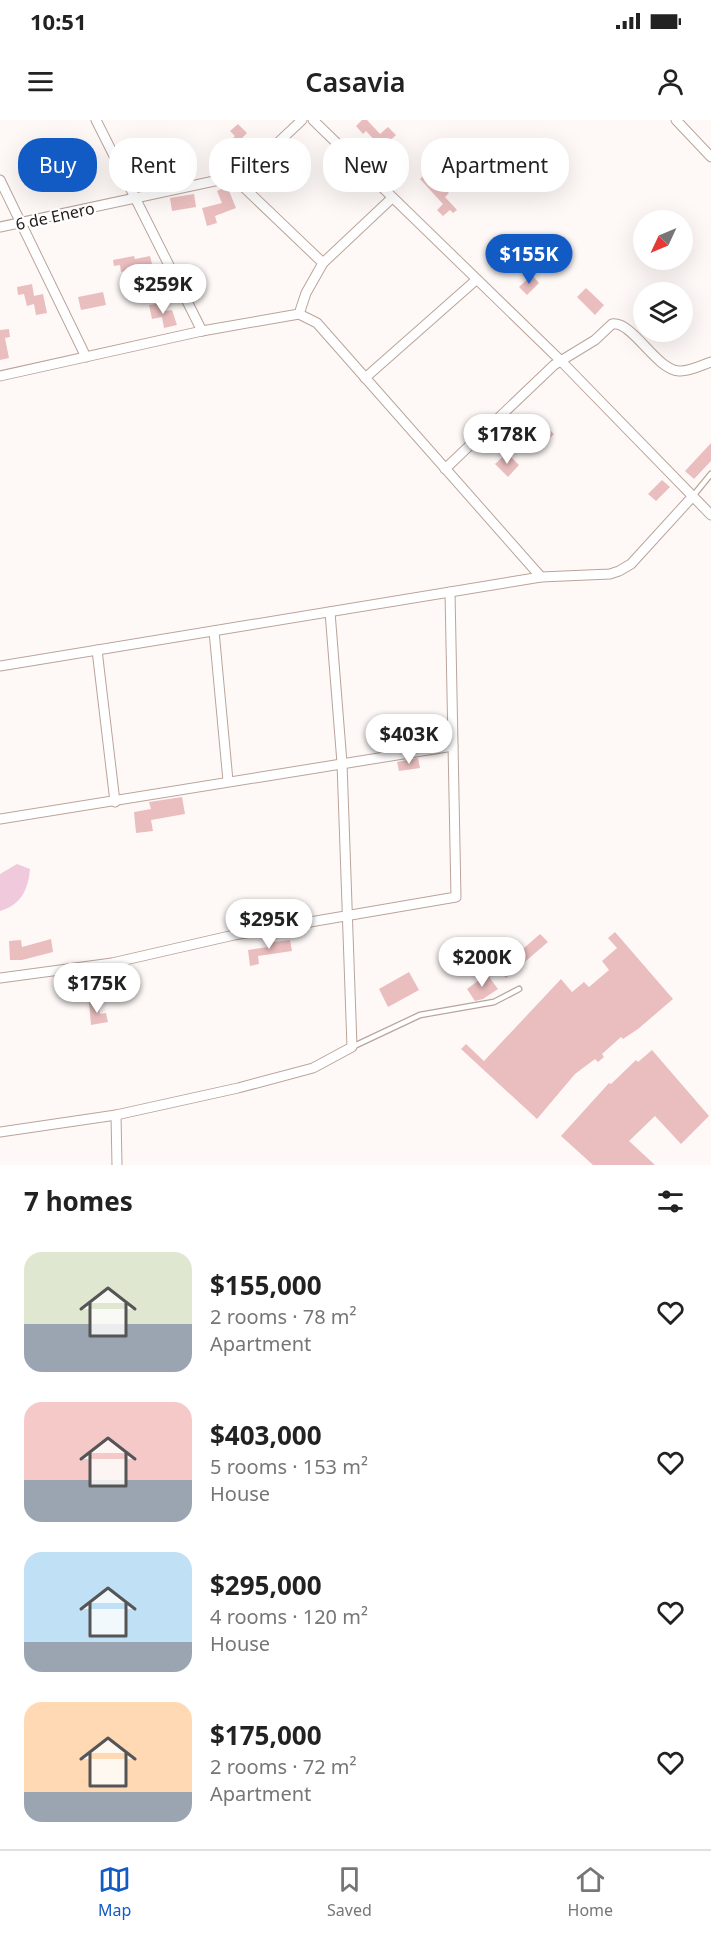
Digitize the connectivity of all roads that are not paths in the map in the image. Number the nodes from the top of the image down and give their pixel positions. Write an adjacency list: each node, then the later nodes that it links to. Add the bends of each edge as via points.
1 (96, 120): 10 (street)
2 (302, 120): 5 (street, 6 de Enero)
3 (313, 120): 11 (street)
4 (676, 120): 6 (street)
5 (283, 138)
6 (711, 157)
7 (0, 180): 12 (street)
8 (209, 182): 10 (street, 6 de Enero)
9 (249, 192): 14 (street)
10 (137, 198): 12 (street, 6 de Enero); 17 (street)
11 (392, 198): 14 (street); 15 (street)
12 (23, 222): 13 (street, 6 de Enero); 18 (street)
13 (0, 227)
14 (323, 263): 16 (street)
15 (476, 280): 19 (street); 22 (street)
16 (299, 314): 17 (street); 22 (street, via 317,323)
17 (202, 331): 18 (street)
18 (86, 357): 21 (street)
19 (560, 360): 20 (street, via 617,324 673,369 685,370); 23 (street); 25 (street)
20 (711, 362)
21 (0, 376)
22 (365, 378): 23 (street)
23 (445, 469): 27 (street)
24 (711, 474): 25 (lane)
25 (693, 496): 26 (street); 27 (street, via 631,564 620,571)
26 (711, 515)
27 (541, 577): 28 (street)
28 (450, 592): 29 (street); 33 (street)
29 (330, 612): 30 (street); 34 (street)
30 (214, 631): 31 (street); 35 (street)
31 (98, 650): 32 (street); 36 (street)
32 (0, 666)
33 (453, 746): 34 (street); 38 (street, via 456,897)
34 (342, 763): 35 (street); 38 (street)
35 (228, 780): 36 (street)
36 (115, 802): 37 (street)
37 (0, 819)
38 (348, 915): 39 (street, via 234,935 112,963); 41 (street)
39 (0, 978)
40 (519, 988): 41 (lane, via 494,1002 413,1018)
41 (352, 1047): 42 (street, via 313,1068 282,1077)
42 (116, 1115): 43 (street); 44 (street)
43 (0, 1132)
44 (117, 1165)

